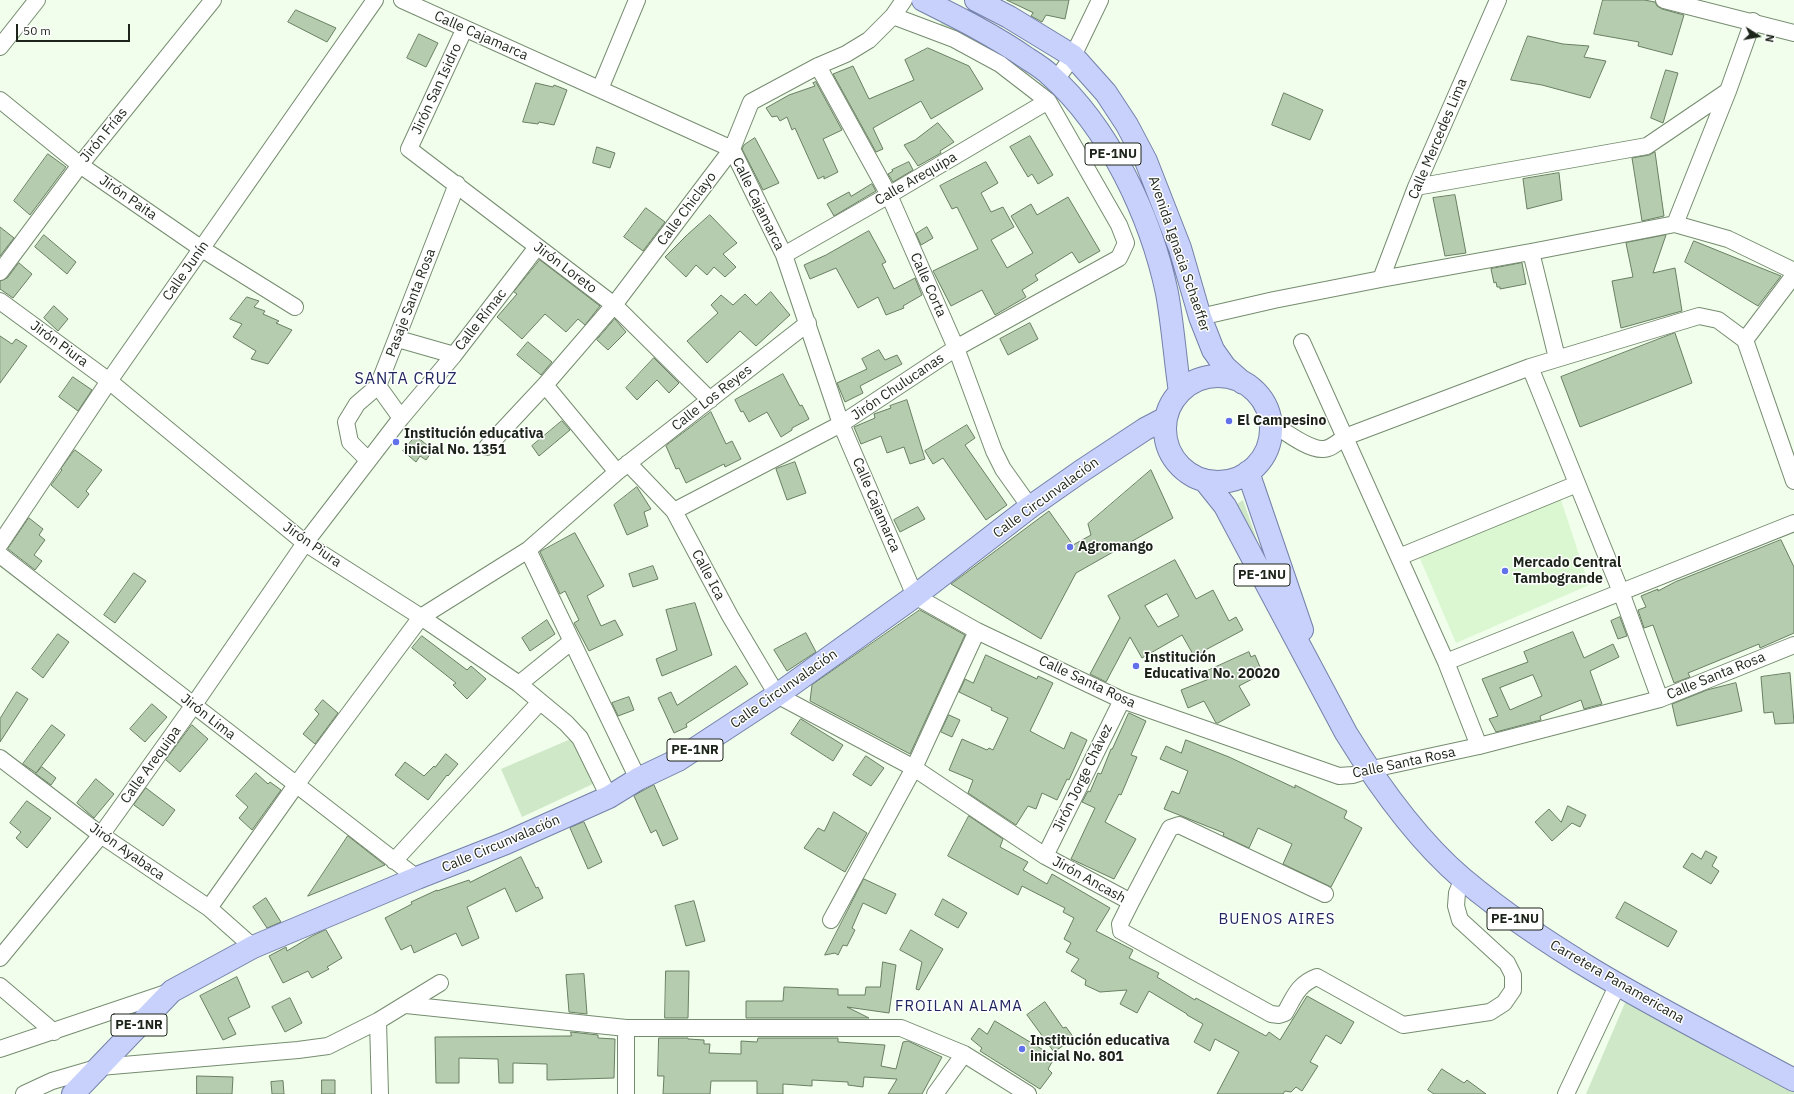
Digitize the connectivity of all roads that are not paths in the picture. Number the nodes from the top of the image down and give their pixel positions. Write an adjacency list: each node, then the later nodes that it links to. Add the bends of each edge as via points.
1 (37, 0): 16 (street)
2 (213, 0): 27 (street, Jirón Frías)
3 (375, 0): 33 (street, Calle Junín)
4 (402, 0): 14 (street, Calle Cajamarca)
5 (637, 0): 20 (street)
6 (904, 0): 12 (street, Calle Chiclayo)
7 (923, 0): 19 (main road, Avenida Ignacia Schaeffer / PE-1NU, via 1003,41)
8 (976, 0): 17 (main road, Avenida Ignacia Schaeffer / PE-1NU, via 1010,17)
9 (1100, 0): 17 (street)
10 (1498, 0): 29 (street, Calle Mercedes Lima)
11 (1664, 0): 13 (street)
12 (893, 16): 18 (street, Calle Chiclayo, via 869,40 846,54); 21 (street, via 954,39 1000,64)
13 (1753, 21): 15 (street); 22 (street)
14 (464, 30): 20 (street, Calle Cajamarca); 25 (street, Jirón San Isidro)
15 (1794, 33)
16 (0, 47)
17 (1073, 56): 19 (street); 43 (main road, Avenida Ignacia Schaeffer / PE-1NU, via 1106,93 1146,161 1180,248)
18 (818, 66): 26 (street, Calle Chiclayo, via 751,102); 30 (street, Calle Corta)
19 (1053, 77): 21 (street); 56 (main road, Avenida Ignacia Schaeffer / PE-1NU, via 1103,136 1123,171 1147,225 1167,294)
20 (600, 90): 26 (street, Calle Cajamarca)
21 (1035, 90): 24 (street)
22 (1728, 91): 29 (street, via 1647,146); 31 (street)
23 (0, 100): 27 (street, Jirón Paita)
24 (1048, 101): 30 (street, Calle Arequipa); 48 (street, Jirón Chulucanas, via 1119,225 1126,242 1119,258)
25 (409, 149): 28 (street, Jirón Loreto)
26 (732, 149): 35 (street, Calle Cajamarca); 41 (street, Calle Chiclayo)
27 (80, 165): 33 (street, Jirón Paita); 37 (street, Jirón Frías)
28 (457, 184): 32 (street, Jirón Loreto); 45 (street, Pasaje Santa Rosa)
29 (1416, 187): 39 (street, Calle Mercedes Lima)
30 (889, 195): 35 (street, Calle Arequipa); 48 (street, Calle Corta)
31 (1676, 224): 34 (street); 36 (street, via 1728,239)
32 (537, 247): 41 (street, Jirón Loreto); 49 (street, Calle Rímac)
33 (202, 249): 42 (street, Jirón Paita); 52 (street, Calle Junín)
34 (1531, 252): 39 (street); 50 (street)
35 (784, 255): 44 (street, Calle Cajamarca)
36 (1794, 271)
37 (0, 272)
38 (1794, 276): 46 (street)
39 (1381, 279): 43 (street)
40 (0, 301): 52 (street, Jirón Piura)
41 (614, 305): 54 (street, Calle Chiclayo); 57 (street, Jirón Loreto)
42 (295, 307)
43 (1200, 317): 53 (main road, Avenida Ignacia Schaeffer / PE-1NU, via 1213,350 1224,367)
44 (808, 324): 57 (street, Calle Los Reyes); 61 (street, Calle Cajamarca)
45 (398, 338): 49 (street); 55 (street, Pasaje Santa Rosa)
46 (1745, 340): 50 (street, via 1718,320 1699,316); 67 (street)
47 (1302, 342): 62 (street)
48 (956, 348): 61 (street, Jirón Chulucanas); 70 (street, Calle Corta, via 994,451 1003,469)
49 (454, 355): 58 (street, Calle Rímac)
50 (1557, 358): 51 (street)
51 (1530, 367): 62 (street); 69 (street)
52 (109, 381): 73 (street, Jirón Piura); 74 (street, Calle Junín)
53 (1243, 383): 56 (main road, PE-1NU, via 1225,376 1210,376 1194,382); 60 (main road, PE-1NU, via 1259,397)
54 (545, 385): 63 (street, Calle Chiclayo); 65 (street, Calle Ica)
55 (378, 386): 58 (street); 64 (street, via 357,404 346,422 350,442)
56 (1180, 392): 59 (main road, PE-1NU)
57 (710, 400): 65 (street, Calle Los Reyes)
58 (401, 418): 64 (street, Calle Rímac)
59 (1166, 418): 68 (main road, PE-1NU, via 1165,435 1169,450 1178,464 1190,475); 70 (main road, Calle Circunvalación / PE-1NR, via 1145,429)
60 (1270, 422): 62 (street, via 1313,448 1324,449); 66 (main road, PE-1NU, via 1270,439 1266,452)
61 (841, 424): 71 (street, Jirón Chulucanas); 79 (street, Calle Cajamarca)
62 (1345, 437): 77 (street)
63 (487, 448)
64 (368, 460): 73 (street, Calle Rímac)
65 (623, 467): 71 (street, Calle Ica); 75 (street, Calle Los Reyes)
66 (1248, 472): 68 (main road, PE-1NU, via 1235,479); 85 (main road, PE-1NU)
67 (1794, 479)
68 (1206, 481): 85 (main road, PE-1NU, via 1225,506)
69 (1577, 484): 77 (street); 78 (street)
70 (1030, 507): 79 (main road, Calle Circunvalación / PE-1NR)
71 (674, 511): 87 (street, Calle Ica, via 730,616)
72 (1794, 523): 78 (street)
73 (305, 543): 80 (street, Jirón Piura); 91 (street, Calle Arequipa)
74 (0, 544)
75 (528, 550): 80 (street, Calle Los Reyes); 82 (street)
76 (0, 555): 91 (street, Jirón Lima)
77 (1399, 557): 84 (street)
78 (1621, 592): 84 (street); 88 (street)
79 (915, 596): 81 (street, Calle Santa Rosa); 87 (main road, Calle Circunvalación / PE-1NR)
80 (421, 617): 86 (street, Jirón Piura); 97 (street)
81 (977, 631): 89 (street, Calle Santa Rosa); 94 (street)
82 (572, 641): 86 (street); 96 (street)
83 (1794, 645): 88 (street, Calle Santa Rosa)
84 (1446, 662): 92 (street)
85 (1314, 672): 95 (main road, Carretera Panamericana / PE-1NU)
86 (519, 684): 90 (street, Jirón Piura)
87 (777, 695): 94 (street, Jirón Ancash); 96 (main road, Calle Circunvalación / PE-1NR, via 678,760)
88 (1660, 699): 92 (street, Calle Santa Rosa)
89 (1122, 700): 95 (street, Calle Santa Rosa, via 1339,776); 100 (street, Jirón Jorge Chávez)
90 (540, 702): 98 (street, Jirón Piura, via 580,738); 101 (street)
91 (193, 706): 97 (street, Jirón Lima); 99 (street, Calle Arequipa)
92 (1479, 746): 95 (street, Calle Santa Rosa)
93 (0, 758): 99 (street, Jirón Ayabaca)
94 (914, 768): 100 (street, Jirón Ancash); 107 (street)
95 (1368, 770): 103 (main road, Carretera Panamericana / PE-1NU, via 1418,833)
96 (638, 779): 98 (main road, Calle Circunvalación / PE-1NR)
97 (296, 785): 101 (street, Jirón Lima); 106 (street)
98 (609, 797): 102 (main road, Calle Circunvalación / PE-1NR, via 506,843)
99 (101, 835): 106 (street, Jirón Ayabaca); 109 (street, Calle Arequipa)
100 (1045, 856): 105 (street, Jirón Ancash)
101 (394, 861): 102 (street, Jirón Lima)
102 (417, 878): 108 (main road, Calle Circunvalación / PE-1NR)
103 (1463, 878): 105 (street, Jirón Ancash, via 1456,906 1460,920 1507,963 1513,975 1513,990 1504,1003 1490,1012 1403,1025 1317,977 1300,987 1285,1013 1271,1014 1121,931 1120,924); 111 (main road, Carretera Panamericana / PE-1NU, via 1542,938)
104 (1325, 894): 105 (street, via 1178,825 1170,828)
105 (1131, 902)
106 (209, 908): 108 (street, Jirón Ayabaca)
107 (831, 920)
108 (253, 947): 113 (main road, Calle Circunvalación / PE-1NR)
109 (0, 958)
110 (440, 983): 114 (street)
111 (1618, 984): 121 (main road, Carretera Panamericana / PE-1NU); 128 (street)
112 (0, 986): 117 (street)
113 (172, 991): 117 (street); 120 (main road, PE-1NR)
114 (406, 1005): 115 (street); 116 (street)
115 (378, 1021): 120 (street, via 328,1046); 124 (street)
116 (626, 1028): 119 (street, via 901,1028); 125 (street)
117 (54, 1032): 118 (street)
118 (0, 1049)
119 (964, 1054): 126 (street); 127 (street)
120 (103, 1063): 122 (street); 123 (main road, PE-1NR)
121 (1794, 1080)
122 (24, 1094)
123 (73, 1094)
124 (380, 1094)
125 (626, 1094)
126 (935, 1094)
127 (1028, 1094)
128 (1566, 1094)

